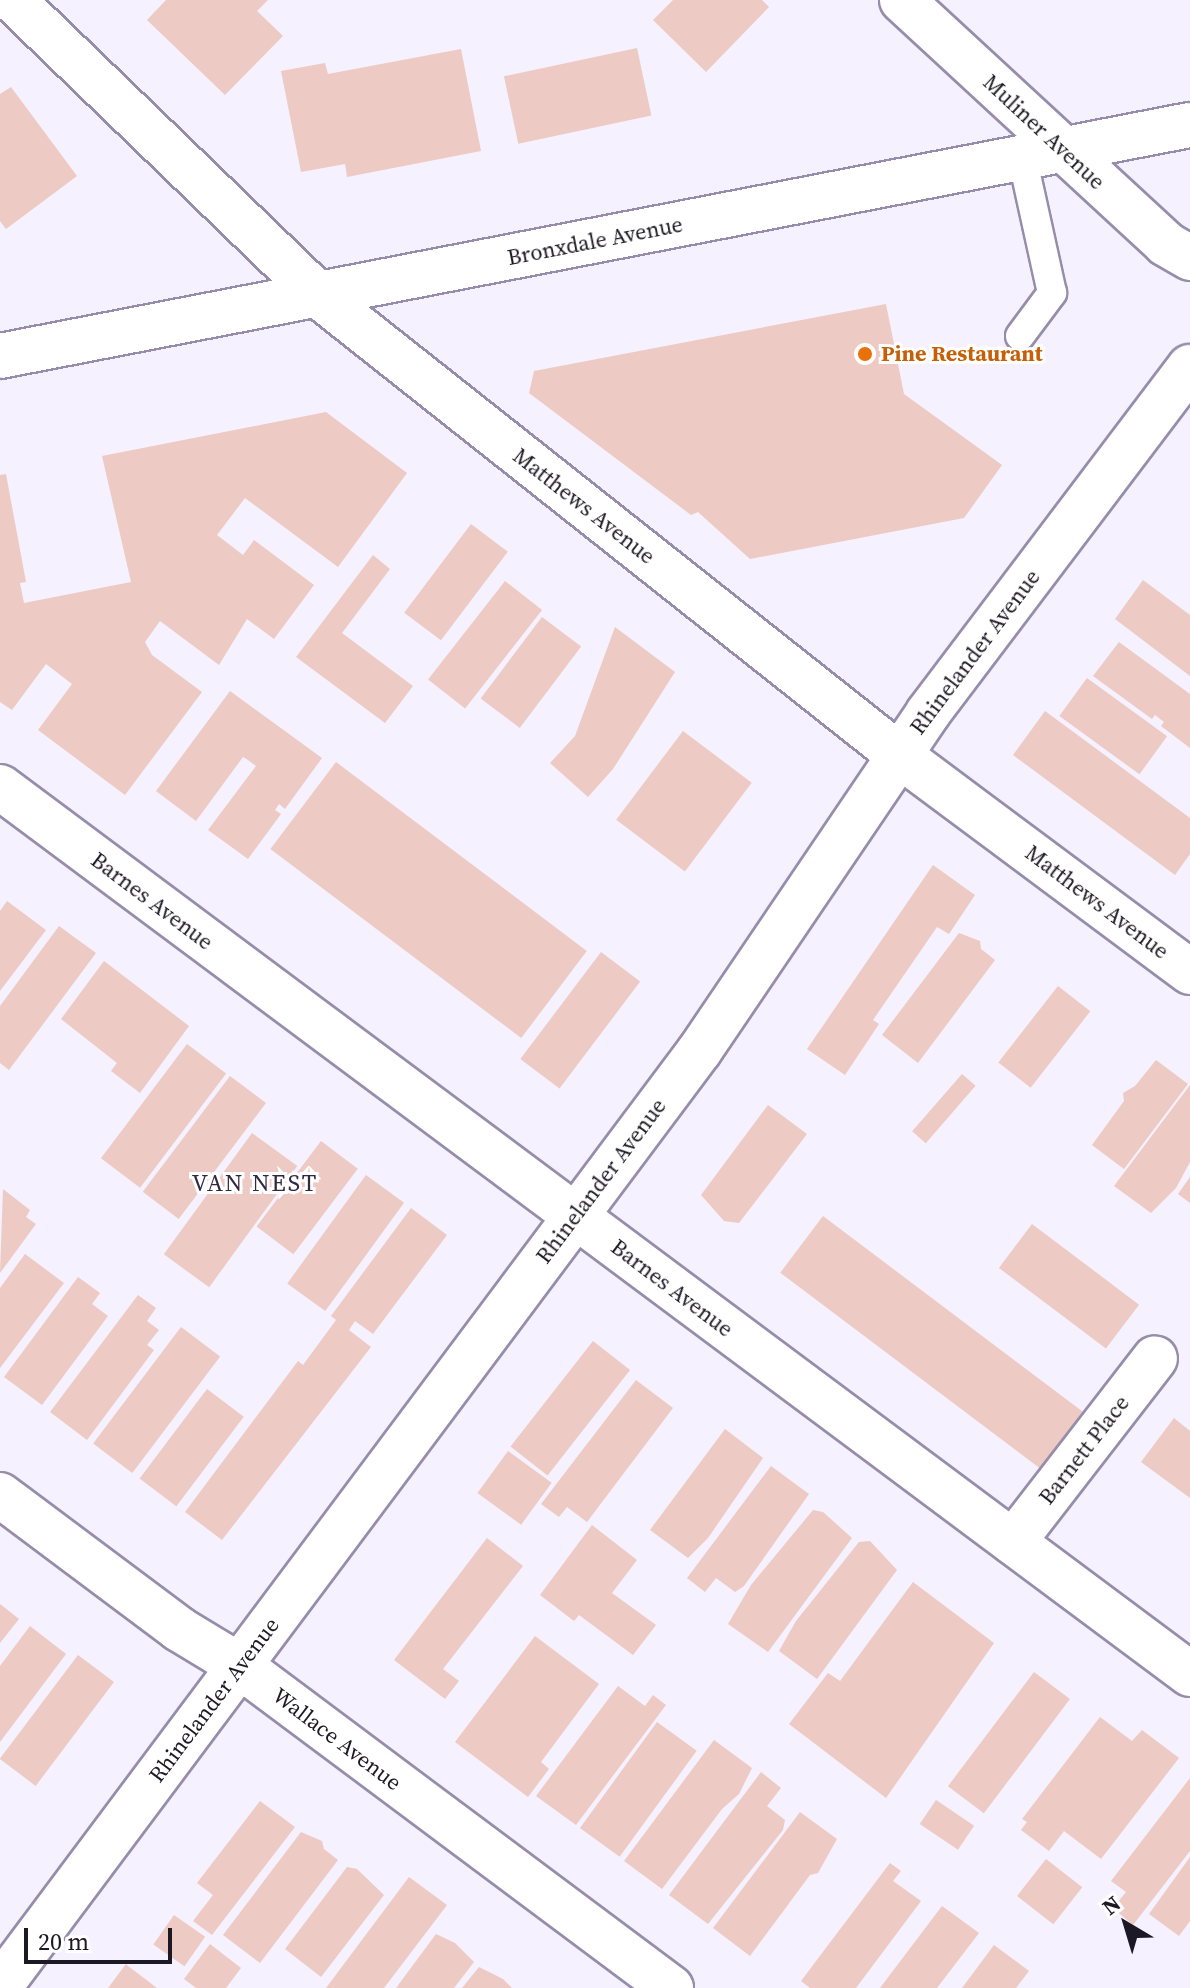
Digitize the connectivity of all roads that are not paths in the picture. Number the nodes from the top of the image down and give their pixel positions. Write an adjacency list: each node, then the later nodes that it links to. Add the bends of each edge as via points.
1 (13, 0): 6 (street, Matthews Avenue)
2 (902, 0): 4 (street, Muliner Avenue)
3 (1190, 125): 4 (street, Bronxdale Avenue)
4 (1041, 152): 5 (street, Muliner Avenue); 6 (street, Bronxdale Avenue); 7 (lane, via 1052,293)
5 (1190, 258)
6 (319, 296): 8 (street, Bronxdale Avenue); 10 (street, Matthews Avenue)
7 (1020, 336)
8 (0, 356)
9 (1190, 367): 10 (street, Rhinelander Avenue)
10 (899, 755): 12 (street, Matthews Avenue); 13 (street, Rhinelander Avenue, via 743,991)
11 (0, 787): 13 (street, Barnes Avenue)
12 (1190, 972)
13 (575, 1215): 16 (street, Barnes Avenue); 17 (street, Rhinelander Avenue)
14 (1155, 1358): 16 (street, Barnett Place)
15 (0, 1495): 17 (street, Wallace Avenue, via 179,1629)
16 (1013, 1542): 18 (street, Barnes Avenue)
17 (240, 1666): 19 (street, Rhinelander Avenue); 20 (street, Wallace Avenue)
18 (1190, 1674)
19 (0, 1986)
20 (671, 1988)

